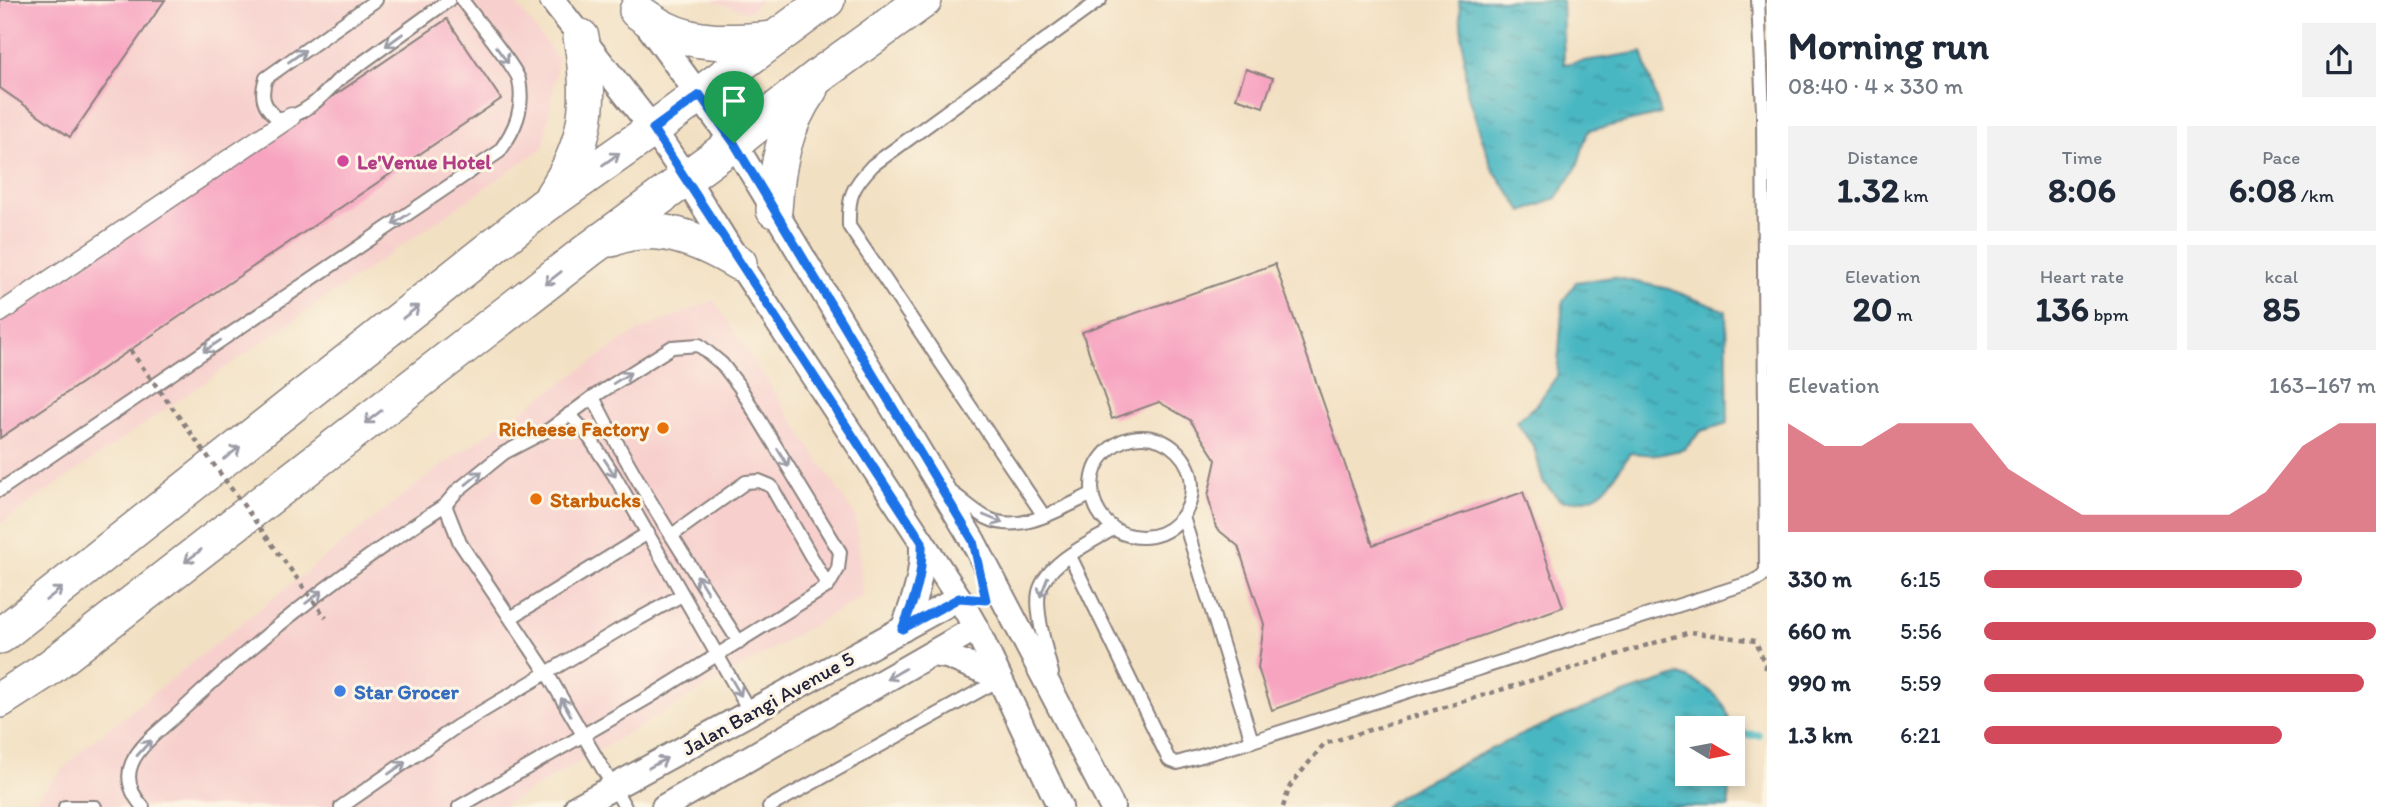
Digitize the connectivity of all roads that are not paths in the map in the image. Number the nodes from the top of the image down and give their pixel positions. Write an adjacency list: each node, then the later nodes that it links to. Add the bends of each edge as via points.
1 (376, 0): 14 (lane, one-way to 1, via 277,118 268,110 262,99 266,78)
2 (449, 0): 14 (lane, one-way to 14)
3 (461, 0): 26 (lane, one-way to 26, via 519,78 521,109 514,131 499,152)
4 (552, 0): 10 (street)
5 (827, 0): 11 (main road)
6 (924, 0): 12 (main road)
7 (1100, 0): 29 (lane, via 873,165 848,200 849,226)
8 (1758, 0): 55 (lane, via 1766,571 1752,582)
9 (633, 5): 11 (main road, via 664,29 686,37 712,42); 13 (street)
10 (581, 37): 15 (street); 18 (main road, via 588,107 581,142 567,174)
11 (773, 40): 13 (main road)
12 (820, 75): 16 (main road); 19 (main road, via 791,121 781,149)
13 (700, 95): 15 (main road); 16 (street)
14 (291, 117): 22 (street)
15 (653, 129): 17 (street); 18 (main road, one-way to 15)
16 (734, 143): 17 (main road); 19 (street)
17 (686, 178): 20 (main road); 21 (street)
18 (544, 206): 44 (main road, one-way to 18)
19 (774, 210): 25 (street)
20 (590, 249): 21 (main road, via 625,233 654,231 712,247); 51 (main road, one-way to 51, via 46,671)
21 (739, 264): 35 (street)
22 (0, 313)
23 (593, 397): 24 (lane); 33 (lane); 37 (lane, one-way to 37, via 672,347 699,345 739,386 840,552 838,569)
24 (569, 414): 28 (lane, one-way to 24, via 504,453); 32 (lane, one-way to 32, via 614,475)
25 (937, 482): 29 (lane, one-way to 29, via 988,519 1009,525); 34 (street)
26 (0, 490)
27 (1092, 494): 29 (lane); 30 (lane, via 1092,478 1108,449 1138,436 1154,438 1170,445 1190,470 1193,486); 31 (lane, via 1099,514)
28 (445, 505): 41 (lane, via 460,543); 59 (lane, one-way to 28, via 129,784 132,762 145,745 305,603)
29 (1044, 516)
30 (1183, 517): 31 (lane, via 1158,535 1143,538); 55 (lane)
31 (1113, 529): 36 (lane)
32 (648, 533): 38 (lane); 41 (lane)
33 (672, 535): 37 (lane, via 746,482 759,481 771,486); 45 (lane, one-way to 33)
34 (973, 541): 40 (street); 48 (street)
35 (922, 542): 39 (street); 43 (street, via 916,597)
36 (1070, 556): 52 (lane, one-way to 52, via 1046,577 1039,593); 55 (lane, via 1169,760 1184,763)
37 (828, 586): 45 (lane)
38 (682, 596): 47 (lane); 49 (lane)
39 (959, 598): 40 (street); 42 (street); 43 (street, Jalan Bangi Avenue 5)
40 (986, 600): 42 (street); 48 (street)
41 (512, 617): 49 (lane)
42 (976, 628): 46 (street, Jalan Bangi Avenue 5); 50 (street)
43 (902, 629): 53 (street, Jalan Bangi Avenue 5)
44 (0, 636)
45 (739, 642): 47 (lane)
46 (932, 654): 50 (street); 63 (street, Jalan Bangi Avenue 5, one-way to 63)
47 (718, 656): 53 (lane, one-way to 53); 54 (lane)
48 (1034, 657): 52 (street)
49 (547, 673): 54 (lane, one-way to 49); 60 (lane, one-way to 49, via 456,727)
50 (999, 679): 64 (lane); 65 (street)
51 (0, 700)
52 (1060, 708): 66 (street)
53 (750, 712): 56 (street, Jalan Bangi Avenue 5, one-way to 53)
54 (582, 735): 56 (lane); 61 (lane)
55 (1252, 741)
56 (619, 797): 62 (street, Jalan Bangi Avenue 5)
57 (65, 807): 58 (lane)
58 (95, 807)
59 (143, 807)
60 (341, 807)
61 (459, 807)
62 (577, 807)
63 (664, 807)
64 (769, 807)
65 (1060, 807)
66 (1112, 807)

